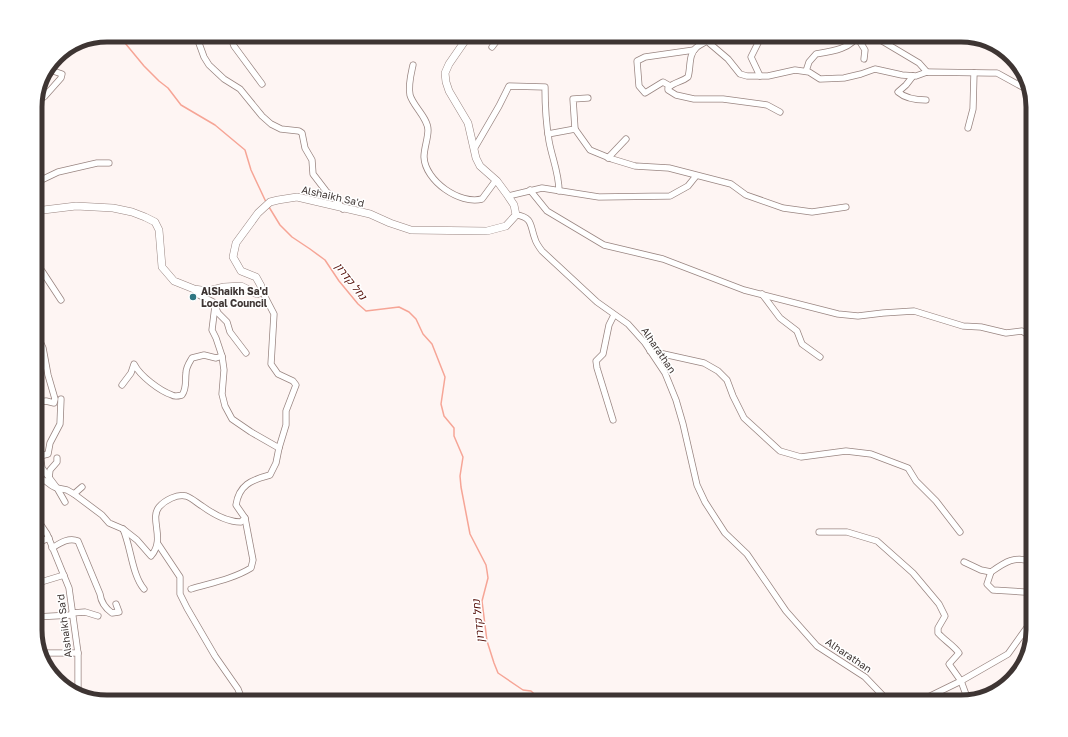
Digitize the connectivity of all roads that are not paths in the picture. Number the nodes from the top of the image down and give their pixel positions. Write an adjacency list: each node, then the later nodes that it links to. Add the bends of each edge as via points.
1 (199, 42): 41 (street, via 209,66 240,89 271,124 281,129 302,133 305,148 312,160 313,174)
2 (233, 42): 20 (street)
3 (463, 42): 31 (street, via 445,73 449,91 468,123)
4 (496, 42): 10 (street)
5 (708, 42): 11 (street); 18 (street, via 728,59 740,74)
6 (758, 42): 18 (street, via 751,57)
7 (852, 42): 15 (street, via 834,52 816,54 809,62)
8 (860, 42): 12 (street, via 865,50)
9 (884, 42): 16 (street, via 918,63)
10 (492, 47)
11 (694, 50): 21 (street, via 688,77); 21 (street, via 645,57 637,61 639,86 645,93 663,82)
12 (864, 59)
13 (413, 65): 36 (street, via 409,84 410,96 428,129 424,158 428,171 437,184 456,196 470,200 482,199)
14 (53, 71): 23 (street, via 62,74 61,78)
15 (806, 72): 18 (street, via 796,70); 19 (street, via 820,79 844,78 875,69)
16 (927, 72): 17 (street); 19 (street)
17 (974, 73): 22 (street, via 997,73); 27 (street, via 973,109)
18 (760, 76)
19 (913, 76): 25 (street, via 898,92 912,99)
20 (262, 84)
21 (670, 86): 26 (street, via 668,90 671,93 683,97 767,105)
22 (1023, 87)
23 (43, 98)
24 (588, 98): 28 (street, via 574,99)
25 (926, 100)
26 (780, 112)
27 (968, 128)
28 (575, 129): 29 (street); 32 (street, via 590,150)
29 (548, 134): 31 (street, via 545,88 509,86); 38 (street)
30 (626, 139): 32 (street)
31 (474, 149): 36 (street, via 480,166)
32 (608, 158): 34 (street, via 634,166 669,168)
33 (110, 163): 35 (street, via 97,163 58,172)
34 (696, 176): 38 (street, via 688,186 670,196 599,197); 40 (street, via 731,184 746,195 783,208 812,212)
35 (42, 180)
36 (496, 180): 39 (street)
37 (530, 190): 38 (street, via 542,188); 39 (street); 47 (street, via 547,211 604,245 663,259 744,290)
38 (559, 191)
39 (508, 196): 43 (street, via 514,205)
40 (846, 206)
41 (343, 209): 43 (street, Alshaikh Sa'd, via 370,214 411,230 487,231 506,226); 46 (street, Alshaikh Sa'd, via 297,197 270,202 262,208 236,243 233,257 241,271 256,277)
42 (42, 210): 45 (street, via 76,206 132,212 150,219 159,230 162,267 174,281)
43 (516, 215): 50 (street, Alharathan, via 523,216 530,222 535,241 542,251)
44 (42, 272): 48 (street)
45 (194, 289): 46 (street, via 208,291 241,286 257,294); 49 (street, via 199,296 213,302)
46 (262, 291): 61 (street, via 274,314 271,364 278,374 296,385 286,411 286,425)
47 (762, 294): 51 (street, via 838,314 858,316 914,311 963,326 1006,333 1022,331); 56 (street, via 780,318 797,331 802,344)
48 (61, 300)
49 (215, 306): 54 (street); 55 (street, via 212,330)
50 (614, 315): 53 (street, Alharathan, via 628,324); 60 (street, via 609,325 603,354 596,361)
51 (1026, 334)
52 (42, 346): 59 (street, via 55,399 54,403)
53 (650, 351): 75 (street, via 704,363 718,371 728,380 732,396 744,418 780,452 801,456 846,451 871,454 908,468); 99 (street, Alharathan, via 665,373 676,400 684,424 697,485 725,533 747,554 786,611 816,646 865,677)
54 (246, 353)
55 (222, 356): 57 (street, via 216,358 204,355 192,358 182,395 173,396 154,385 134,364); 61 (street, via 222,394 232,419)
56 (820, 357)
57 (122, 385)
58 (61, 399): 62 (street, via 60,424 50,443 48,454)
59 (42, 402)
60 (613, 420)
61 (279, 448): 71 (street, via 270,476 244,486 237,496 236,505)
62 (42, 456)
63 (57, 458): 65 (street, via 57,462 50,470)
64 (42, 468): 65 (street)
65 (49, 478): 68 (street)
66 (42, 479): 68 (street)
67 (82, 487): 69 (street)
68 (57, 488): 69 (street); 70 (street)
69 (74, 494): 73 (street, via 109,523)
70 (65, 502)
71 (245, 518): 78 (street, via 241,522 236,522 219,517 185,496 173,497 164,502 155,513); 86 (street, via 251,568)
72 (42, 527): 76 (street, Alshaikh Sa'd)
73 (123, 529): 78 (street, via 151,556); 85 (street, via 138,582)
74 (819, 532): 95 (street, via 847,532 877,541 913,573 939,604 945,616 938,633 959,653 949,664)
75 (960, 532)
76 (49, 538): 77 (street); 79 (street, Alshaikh Sa'd)
77 (42, 541)
78 (158, 544): 98 (street, via 180,577 180,594 187,608)
79 (52, 548): 83 (street, Alshaikh Sa'd); 88 (street, via 64,541 78,541 101,601 112,613 119,612)
80 (1026, 559): 82 (street, via 1011,560)
81 (964, 562): 82 (street)
82 (990, 572): 87 (street, via 987,584 993,590)
83 (64, 575): 84 (street); 89 (street, Alshaikh Sa'd, via 69,588)
84 (42, 582)
85 (144, 589)
86 (191, 589)
87 (1026, 593)
88 (116, 604)
89 (72, 614): 90 (street); 91 (street, via 85,612); 94 (street, Alshaikh Sa'd)
90 (42, 616)
91 (98, 616)
92 (1026, 630): 95 (street, via 1008,654)
93 (46, 653): 94 (street)
94 (78, 653): 96 (street, Alshaikh Sa'd)
95 (961, 681): 97 (street); 100 (street)
96 (78, 688)
97 (966, 694)
98 (240, 695)
99 (882, 695)
100 (932, 695)

